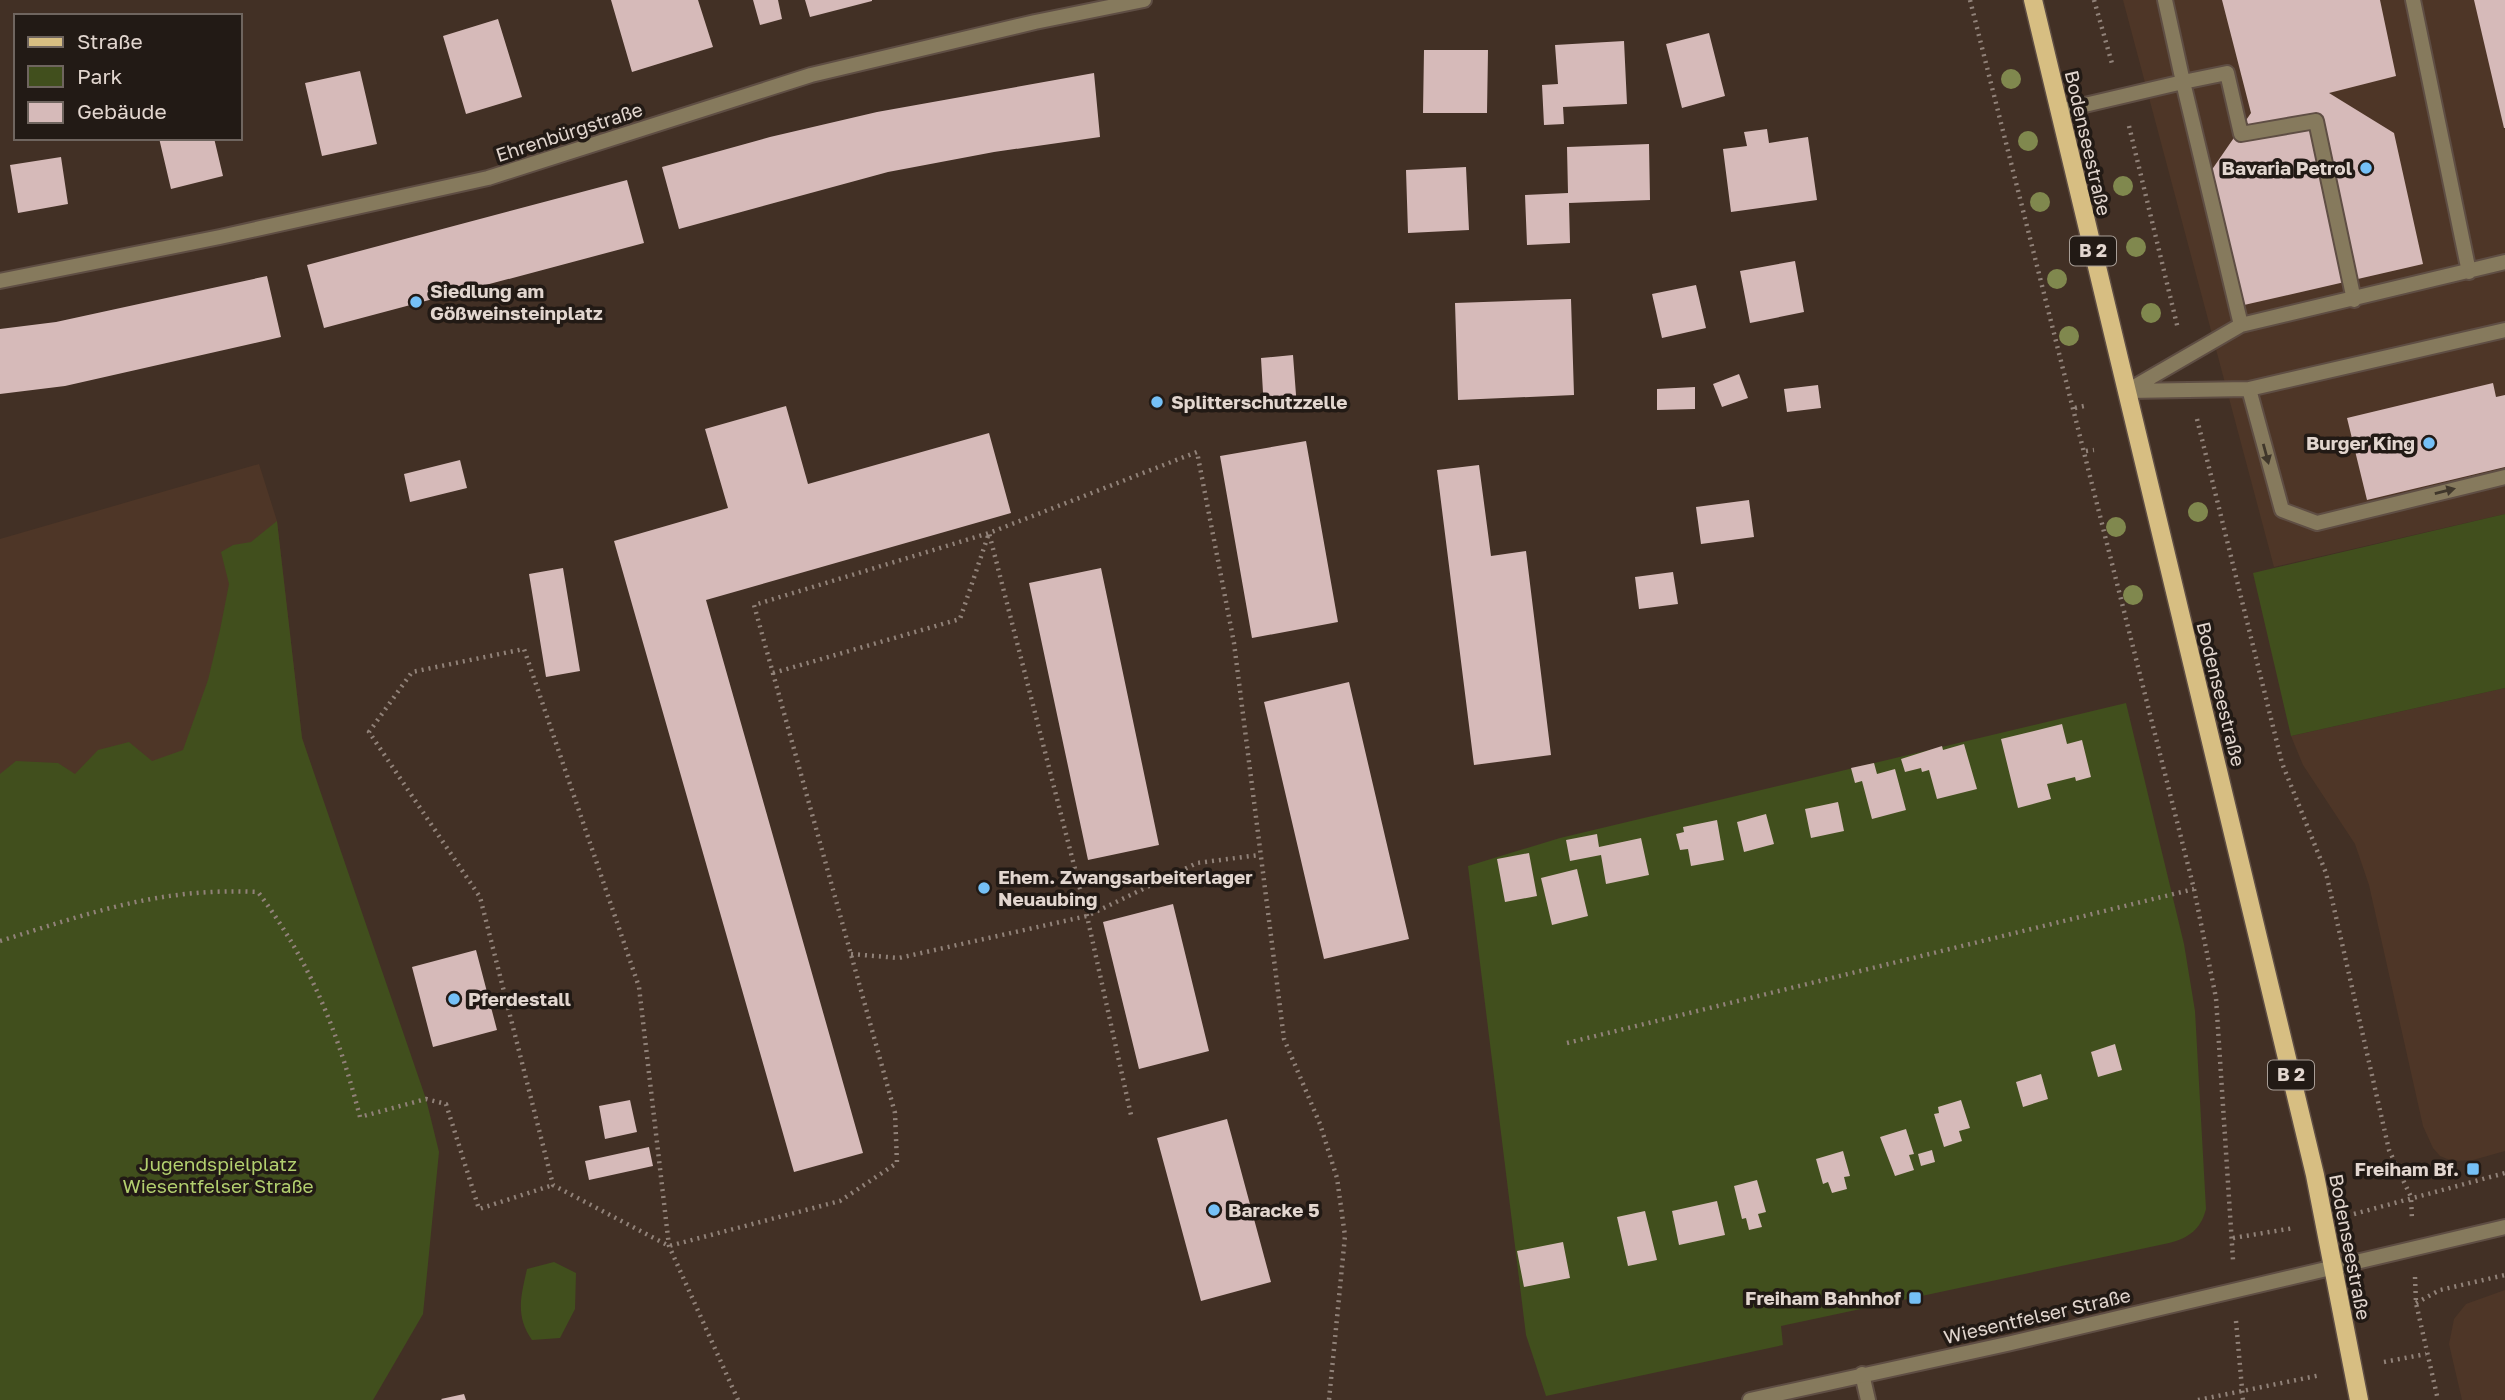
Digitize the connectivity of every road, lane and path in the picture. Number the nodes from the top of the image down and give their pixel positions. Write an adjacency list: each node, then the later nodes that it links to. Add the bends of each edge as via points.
1 (1135, 0): 2 (street, Ehrenbürgstraße); 13 (street, Ehrenbürgstraße, via 811,75 488,178)
2 (1144, 0)
3 (1970, 0): 22 (path)
4 (2033, 0): 10 (main road, Bodenseestraße / B 2)
5 (2094, 0): 9 (path)
6 (2165, 0): 8 (street)
7 (2413, 0): 12 (street)
8 (2183, 82): 9 (street); 14 (street, via 2227,73 2241,134 2316,121); 15 (street)
9 (2122, 97): 10 (street); 17 (path)
10 (2059, 111): 20 (main road, Bodenseestraße / B 2)
11 (2505, 262): 12 (street)
12 (2469, 272): 14 (street)
13 (0, 281)
14 (2354, 300): 15 (street)
15 (2241, 325): 17 (street)
16 (2505, 330): 18 (street)
17 (2185, 358): 20 (street)
18 (2249, 388): 19 (street); 25 (street, one-way to 25, via 2282,510 2316,523)
19 (2190, 390): 20 (street); 37 (path, via 2282,763 2326,873 2389,1150)
20 (2127, 391): 41 (main road, Bodenseestraße / B 2, via 2315,1175)
21 (2084, 406): 22 (path)
22 (2075, 408): 24 (path)
23 (2094, 450): 24 (path)
24 (2086, 451): 29 (path)
25 (2505, 477)
26 (989, 533): 27 (path, via 960,619); 27 (path, via 754,605); 28 (path, via 1197,452 1234,643); 30 (path)
27 (773, 673): 32 (path)
28 (1259, 855): 30 (path, via 1197,863); 50 (path, via 1284,1038 1337,1178 1345,1236)
29 (2194, 889): 33 (path); 43 (path, via 2216,998)
30 (1087, 916): 32 (path, via 899,958); 34 (path)
31 (0, 941): 36 (path, via 134,900 212,890 258,892 297,949 325,1004 360,1117 426,1099 446,1104 479,1209)
32 (851, 954): 39 (path, via 895,1114 897,1163 840,1201)
33 (1567, 1043)
34 (1131, 1115)
35 (2505, 1173): 37 (path)
36 (553, 1185): 39 (path); 39 (path, via 480,897 369,732 412,673 524,649 639,987)
37 (2411, 1197): 40 (path)
38 (2505, 1227): 40 (street, Wiesentfelser Straße)
39 (669, 1246): 49 (path)
40 (2414, 1248): 41 (street, Wiesentfelser Straße); 44 (path)
41 (2333, 1269): 43 (street, Wiesentfelser Straße); 46 (main road, Bodenseestraße / B 2)
42 (2505, 1275): 44 (path, via 2440,1290)
43 (2233, 1292): 47 (street, Wiesentfelser Straße); 48 (path)
44 (2416, 1303): 45 (path)
45 (2426, 1354): 46 (path); 56 (path)
46 (2353, 1368): 48 (path); 55 (main road, Bodenseestraße / B 2)
47 (1862, 1374): 51 (street, Wiesentfelser Straße); 52 (street)
48 (2241, 1393): 53 (path); 54 (path)
49 (738, 1400)
50 (1329, 1400)
51 (1750, 1400)
52 (1868, 1400)
53 (2198, 1400)
54 (2242, 1400)
55 (2359, 1400)
56 (2438, 1400)

